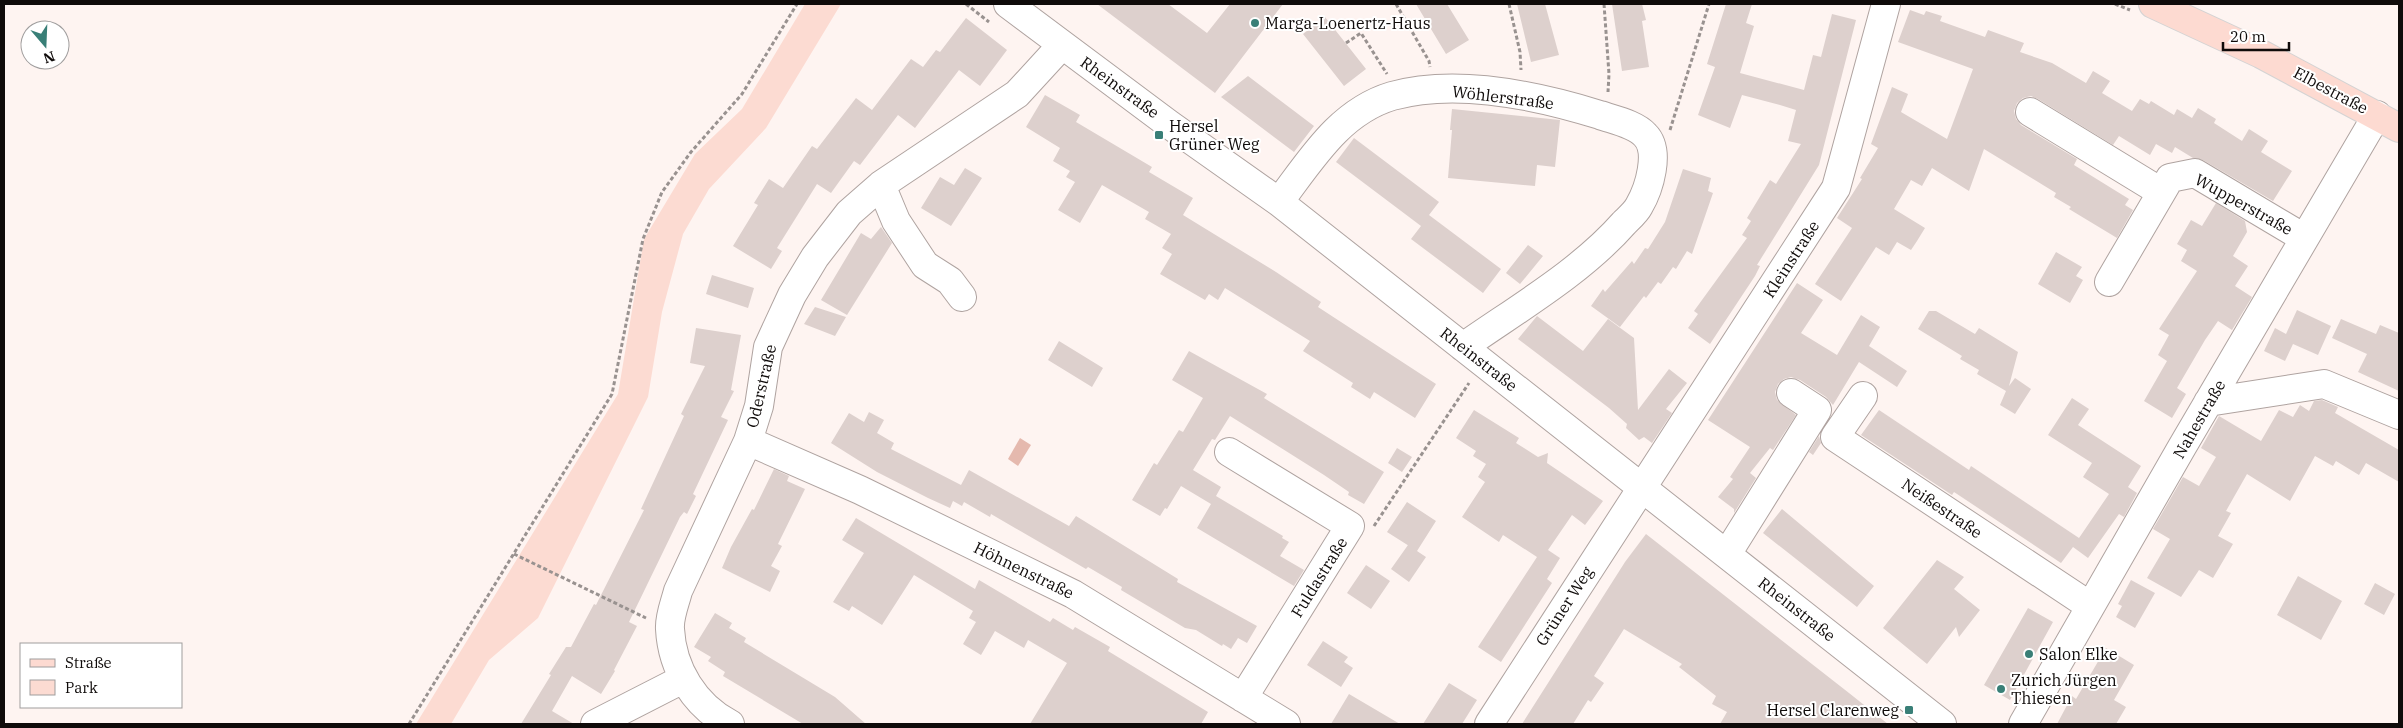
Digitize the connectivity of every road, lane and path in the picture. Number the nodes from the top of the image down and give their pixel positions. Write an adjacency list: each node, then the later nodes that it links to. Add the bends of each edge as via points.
1 (797, 4): 33 (path, via 742,94 691,152 662,192 642,239 612,394)
2 (1008, 4): 10 (street, Rheinstraße)
3 (1396, 4): 11 (path, via 1429,61)
4 (1510, 4): 13 (path, via 1520,52)
5 (1604, 4): 15 (path, via 1609,74)
6 (1709, 4): 17 (path, via 1667,140)
7 (1886, 4): 31 (street, Kleinstraße, via 1836,188)
8 (2153, 4): 16 (main road, Elbestraße, via 2261,54)
9 (1346, 43): 12 (path, via 1361,33 1386,69)
10 (1062, 45): 18 (street, Oderstraße, via 1017,94); 20 (street, Rheinstraße)
11 (1433, 90): 12 (street, Wöhlerstraße); 13 (street, Wöhlerstraße)
12 (1392, 96): 20 (street, Wöhlerstraße, via 1354,114 1332,132)
13 (1522, 96): 15 (street, Wöhlerstraße, via 1557,102)
14 (2030, 112): 19 (street)
15 (1606, 117): 17 (street, Wöhlerstraße, via 1645,135)
16 (2388, 121): 21 (street, Nahestraße)
17 (1653, 150): 24 (street, via 1653,167 1639,206 1609,240)
18 (881, 185): 23 (street, via 896,220 925,265 950,281); 29 (street, Oderstraße, via 849,213 814,257 792,295 768,347 759,406)
19 (2161, 192): 21 (street, Wupperstraße, via 2170,178 2195,173); 22 (street, Wupperstraße)
20 (1279, 202): 24 (street, Rheinstraße)
21 (2304, 238): 27 (street, Nahestraße)
22 (2109, 282)
23 (962, 297)
24 (1473, 354): 31 (street, Rheinstraße); 32 (path, via 1374,526)
25 (1791, 394): 34 (street, via 1817,410)
26 (1862, 396): 35 (street, Neißestraße, via 1835,437)
27 (2208, 402): 28 (street, via 2324,384); 35 (street, Nahestraße)
28 (2399, 415)
29 (748, 441): 36 (street, Oderstraße, via 678,591); 38 (street, Höhnenstraße, via 860,490 1073,594)
30 (1229, 452): 32 (street, Fuldastraße)
31 (1640, 488): 34 (street, Rheinstraße); 43 (street, Grüner Weg)
32 (1350, 526): 38 (street, Fuldastraße)
33 (514, 554): 36 (path); 39 (path)
34 (1727, 554): 44 (street, Rheinstraße)
35 (2090, 606): 45 (street, Nahestraße)
36 (670, 629): 37 (street, Oderstraße)
37 (683, 679): 40 (street); 41 (street, Oderstraße, via 702,704)
38 (1243, 698): 42 (street, Höhnenstraße)
39 (409, 724)
40 (595, 724)
41 (730, 724)
42 (1286, 724)
43 (1488, 724)
44 (1942, 724)
45 (2023, 724)

